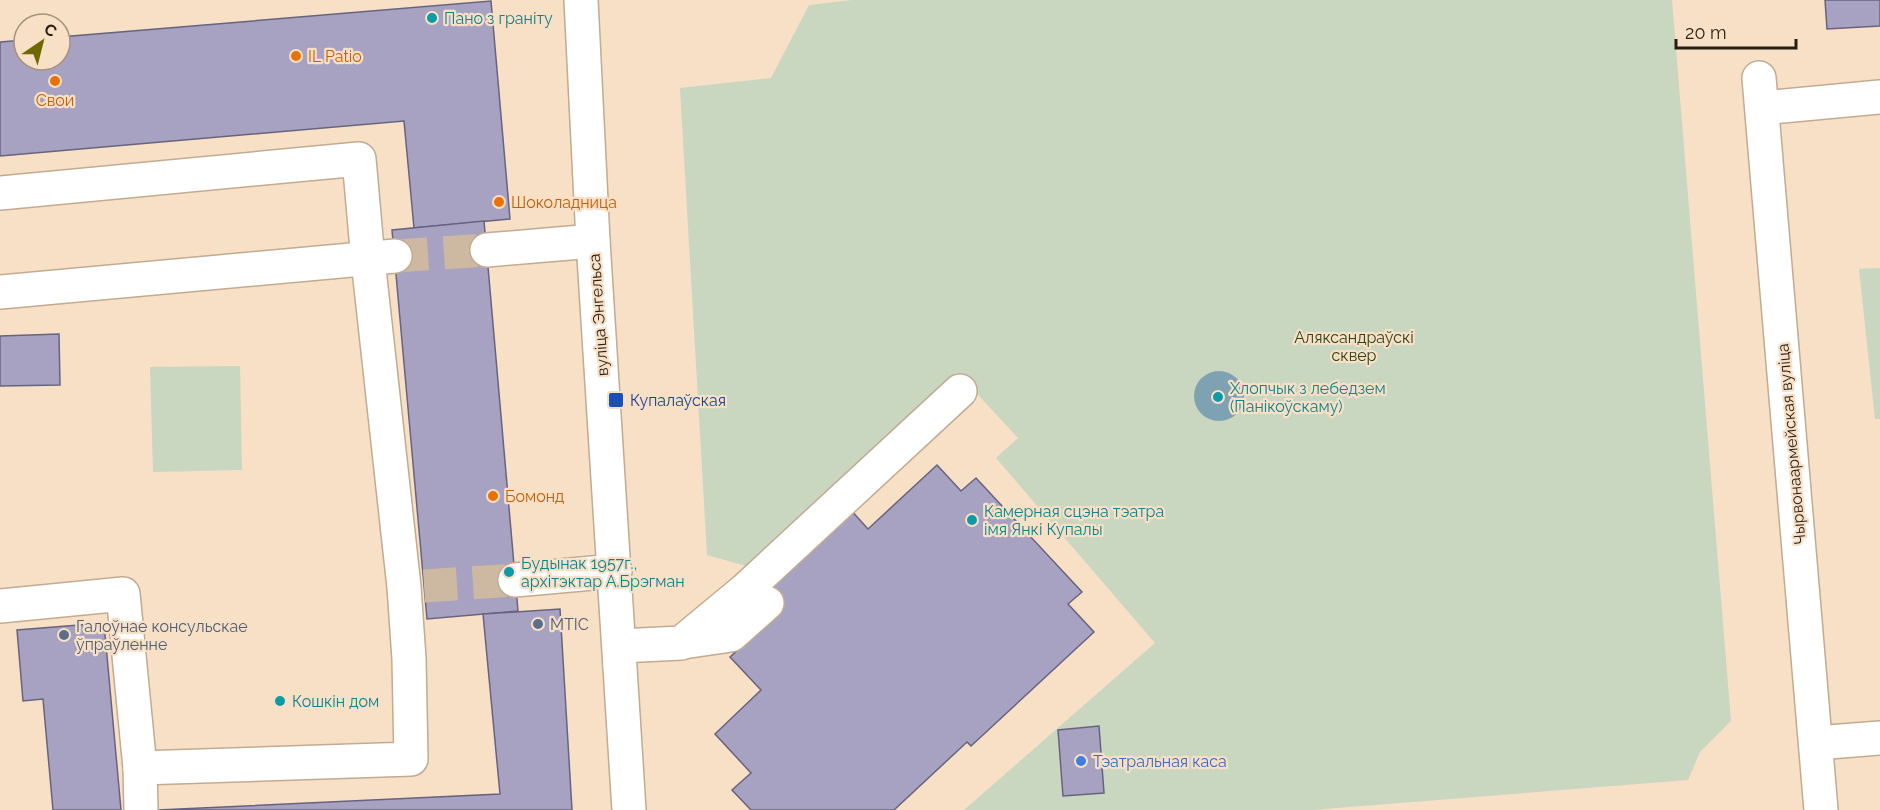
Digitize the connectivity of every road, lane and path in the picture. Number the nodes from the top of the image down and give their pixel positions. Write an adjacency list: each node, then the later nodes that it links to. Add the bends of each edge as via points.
1 (581, 0): 4 (street, вуліца Энгельса)
2 (1880, 97): 16 (street, Чырвонаармейская вуліца, via 1761,93)
3 (0, 193): 6 (street, via 359,159)
4 (593, 241): 5 (street); 9 (street, вуліца Энгельса)
5 (487, 250)
6 (382, 258): 7 (street); 17 (street, via 414,586 409,659 411,759)
7 (0, 292)
8 (960, 391): 13 (street, via 745,590)
9 (615, 571): 10 (street); 14 (street, вуліца Энгельса)
10 (515, 580)
11 (767, 603): 13 (street, via 731,635)
12 (0, 606): 17 (street, via 123,594)
13 (681, 643): 14 (street)
14 (620, 646): 19 (street, вуліца Энгельса)
15 (1880, 738): 16 (street)
16 (1816, 743): 20 (street, Чырвонаармейская вуліца)
17 (140, 768): 18 (street)
18 (141, 810)
19 (629, 810)
20 (1821, 810)

